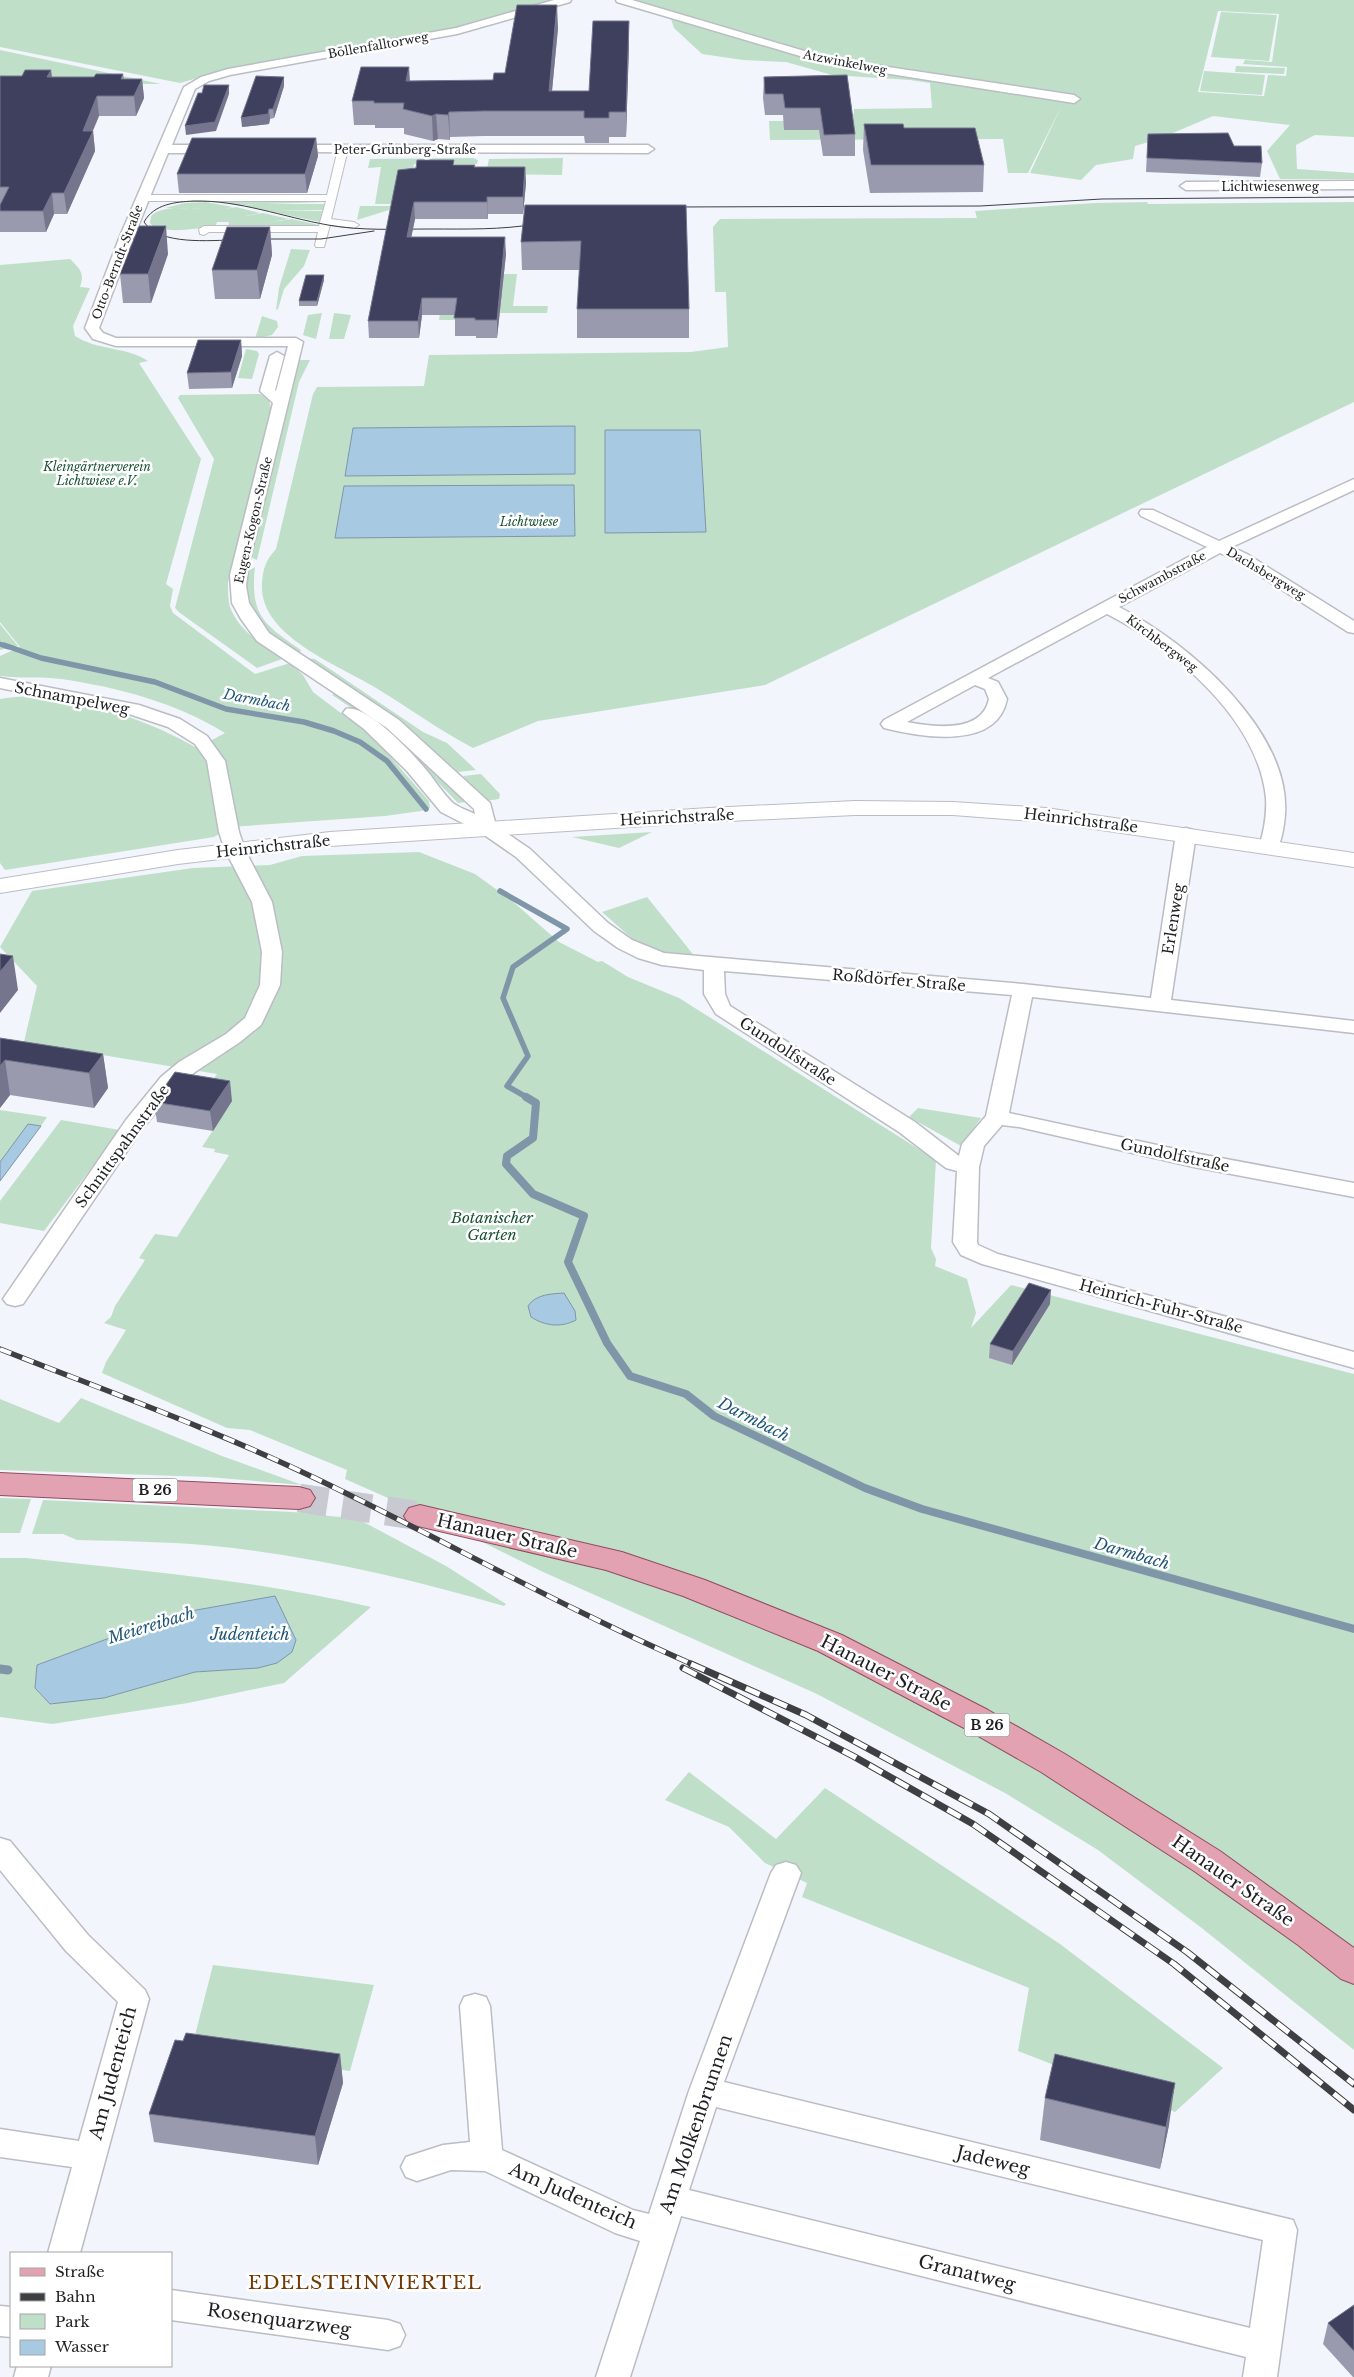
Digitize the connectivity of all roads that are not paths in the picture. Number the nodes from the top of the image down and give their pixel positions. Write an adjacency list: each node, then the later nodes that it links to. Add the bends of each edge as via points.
1 (566, 0): 3 (street, Böllenfalltorweg, via 457,31)
2 (621, 0): 6 (street, Atzwinkelweg, via 827,61)
3 (313, 56): 4 (street); 5 (street, Böllenfalltorweg, via 205,78)
4 (330, 65)
5 (190, 87): 7 (street, Otto-Berndt-Straße)
6 (1074, 99)
7 (163, 149): 8 (street); 14 (street, Otto-Berndt-Straße)
8 (231, 149)
9 (270, 149): 10 (street, Peter-Grünberg-Straße)
10 (343, 149): 11 (street, Peter-Grünberg-Straße); 15 (street)
11 (648, 149)
12 (1354, 185): 13 (street, Lichtwiesenweg)
13 (1186, 186)
14 (142, 198): 15 (street); 20 (street, Otto-Berndt-Straße, via 93,324 95,334 106,340 133,343)
15 (332, 198): 16 (street)
16 (325, 225): 17 (street); 18 (street, via 204,229); 19 (street)
17 (354, 225)
18 (204, 232)
19 (320, 245)
20 (280, 342): 21 (street, Otto-Berndt-Straße); 22 (street, via 267,391)
21 (296, 342): 22 (street, Eugen-Kogon-Straße)
22 (281, 402): 32 (street, Eugen-Kogon-Straße, via 237,579 237,596 246,617 263,637 307,668 322,693 370,725 414,766 448,808)
23 (1354, 484): 24 (street, Schwambstraße)
24 (1337, 492): 25 (street); 27 (street, Schwambstraße)
25 (1354, 502)
26 (1147, 513): 27 (street, Dachsbergweg)
27 (1221, 546): 28 (street, Schwambstraße); 29 (street, Dachsbergweg)
28 (1106, 607): 30 (street, Schwambstraße); 34 (street, Kirchbergweg, via 1124,615 1185,658 1216,687 1248,730 1261,753 1275,792)
29 (1354, 628)
30 (974, 678): 30 (street, Schwambstraße, via 968,682 890,724 913,730 946,732 976,727 993,714 998,699 992,686)
31 (0, 683): 35 (street, Schnampelweg, via 133,709 192,732 209,748 216,761)
32 (488, 828): 33 (main road, Heinrichstraße, via 706,815 928,808 1069,817); 35 (main road, Heinrichstraße); 38 (street, Roßdörfer Straße, via 523,853 600,927 625,944 662,959)
33 (1186, 834): 34 (main road, Heinrichstraße); 40 (street, Erlenweg)
34 (1269, 847): 36 (main road, Heinrichstraße)
35 (235, 850): 37 (main road, Heinrichstraße); 45 (street, Schnittspahnstraße, via 262,902 272,952 270,984 254,1021 169,1082 134,1125)
36 (1354, 860)
37 (0, 886)
38 (715, 964): 39 (street, Roßdörfer Straße); 43 (street, Gundolfstraße, via 715,1002 723,1010 907,1128 954,1163)
39 (1023, 990): 40 (street, Roßdörfer Straße); 42 (street)
40 (1160, 1005): 41 (street, Roßdörfer Straße)
41 (1354, 1027)
42 (997, 1118): 43 (street, via 973,1144); 44 (street, Gundolfstraße)
43 (968, 1167): 46 (street, Heinrich-Fuhr-Straße, via 964,1242 969,1250 990,1259)
44 (1354, 1190)
45 (14, 1299)
46 (1354, 1360)
47 (0, 1484): 48 (main road, B 26)
48 (299, 1498)
49 (420, 1516): 52 (main road, Hanauer Straße / B 26, via 611,1560 694,1588 830,1643 1053,1763 1207,1861)
50 (0, 1849): 56 (street, Am Judenteich, via 77,1943 134,2000)
51 (786, 1873): 54 (street, Am Molkenbrunnen)
52 (1354, 1969)
53 (475, 2006): 57 (street)
54 (705, 2091): 59 (street, Am Molkenbrunnen); 64 (street, Jadeweg, via 1281,2230)
55 (0, 2143): 56 (street)
56 (91, 2156): 61 (street, Am Judenteich)
57 (487, 2158): 58 (street, Am Judenteich, via 468,2154 441,2158); 60 (street, Am Judenteich, via 627,2223)
58 (417, 2167)
59 (670, 2199): 60 (street, Am Molkenbrunnen); 64 (street, Granatweg)
60 (659, 2231): 65 (street, Am Molkenbrunnen)
61 (64, 2252)
62 (172, 2305): 63 (street, Rosenquarzweg)
63 (388, 2336)
64 (1262, 2362)
65 (612, 2377)

